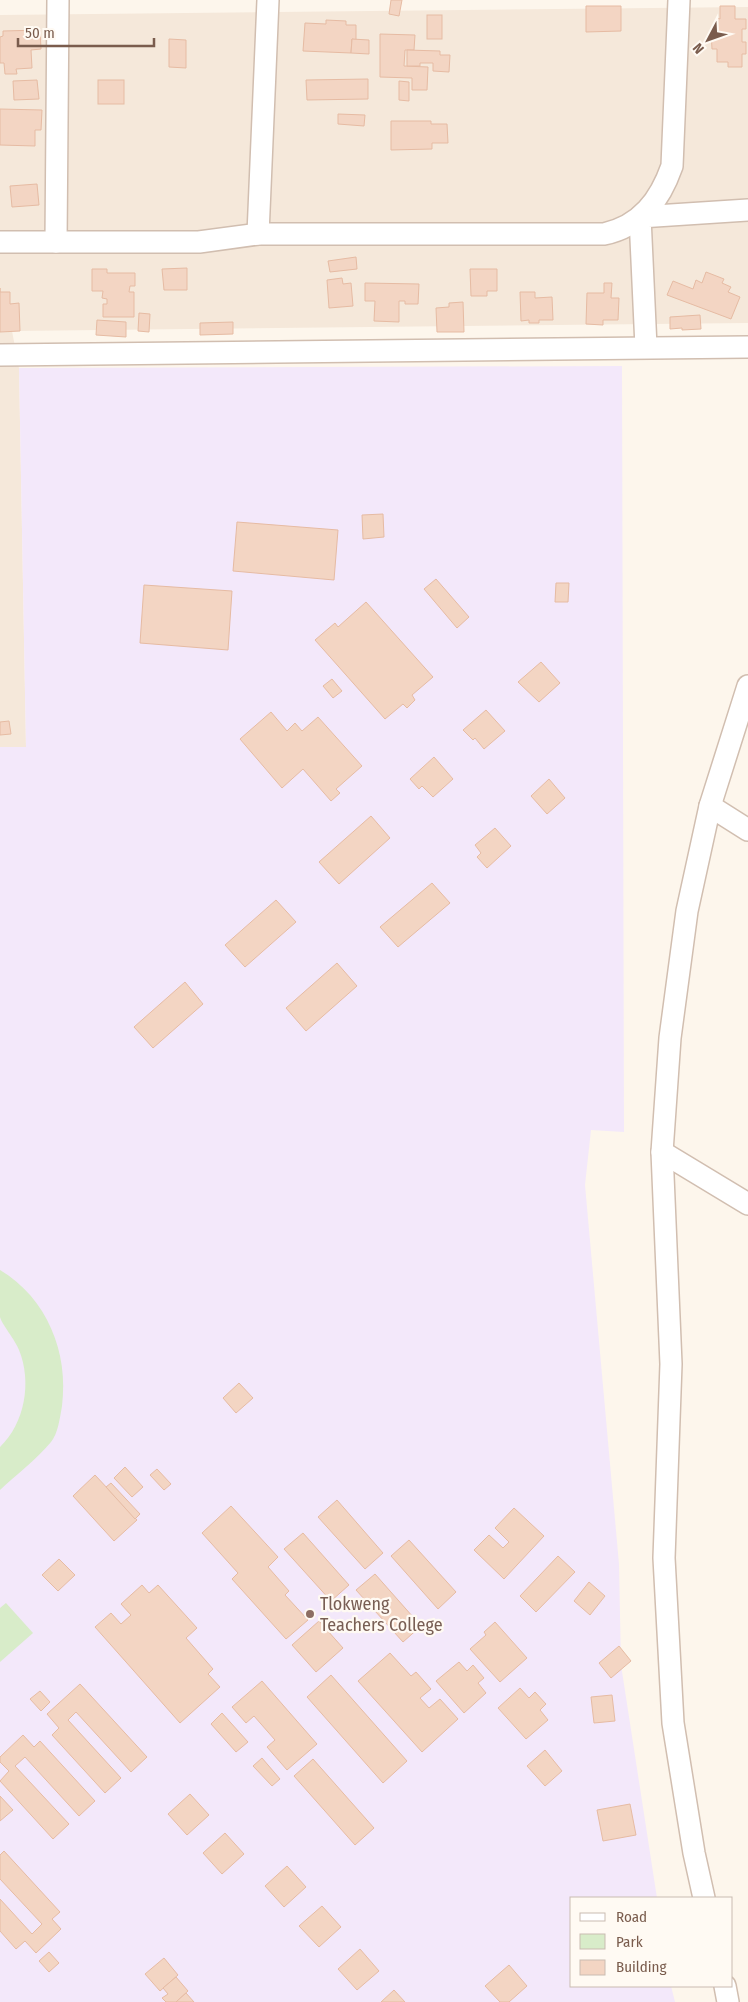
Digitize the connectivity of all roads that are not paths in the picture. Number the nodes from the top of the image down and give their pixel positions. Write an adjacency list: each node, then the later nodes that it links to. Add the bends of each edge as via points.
1 (58, 0): 8 (street)
2 (268, 0): 6 (street)
3 (679, 0): 5 (street, via 672,166 663,187)
4 (748, 210): 5 (street)
5 (640, 218): 6 (street, via 604,234); 9 (street)
6 (258, 234): 8 (street, via 199,242)
7 (0, 242): 8 (street)
8 (56, 242)
9 (646, 347): 10 (street); 11 (street)
10 (748, 347)
11 (0, 355)
12 (748, 686): 13 (street)
13 (710, 806): 14 (street); 15 (street, via 687,911 670,1038)
14 (748, 830)
15 (662, 1152): 16 (street); 17 (street, via 670,1364 664,1558 673,1723)
16 (748, 1204)
17 (704, 1897)
18 (725, 1987): 19 (street)
19 (728, 2002)

